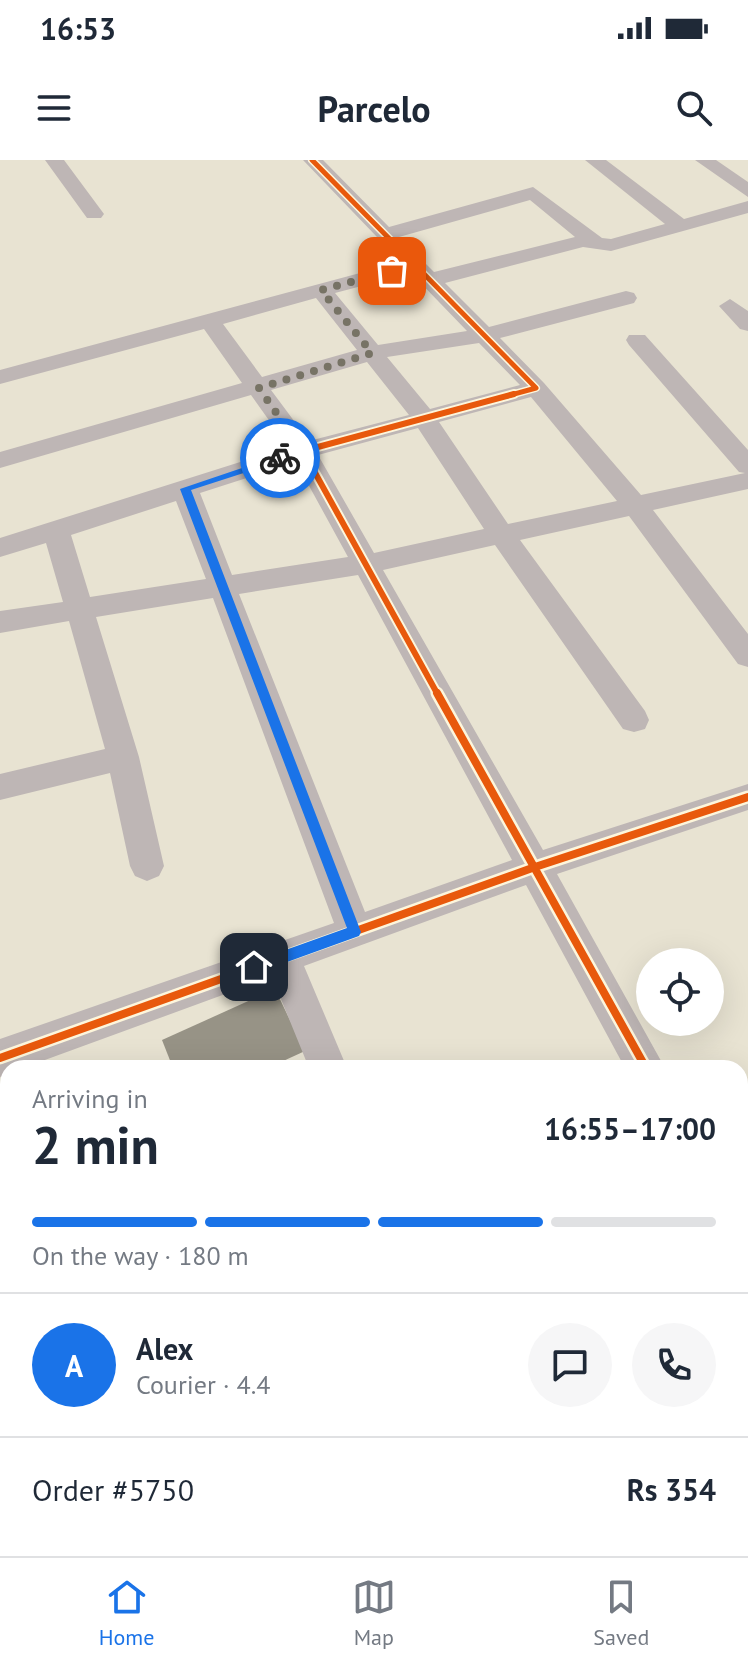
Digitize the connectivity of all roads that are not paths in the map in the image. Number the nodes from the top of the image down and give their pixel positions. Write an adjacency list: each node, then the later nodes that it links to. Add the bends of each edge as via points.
1 (54, 160): 7 (street)
2 (312, 160): 9 (street)
3 (594, 160): 8 (street)
4 (704, 160): 5 (street)
5 (748, 191)
6 (748, 207): 8 (street)
7 (94, 214)
8 (681, 226): 10 (street, via 611,245)
9 (385, 234): 10 (street, via 533,193); 11 (street)
10 (596, 243): 11 (street, via 583,241)
11 (423, 272): 12 (street); 17 (street)
12 (321, 290): 15 (street); 19 (street)
13 (626, 298): 17 (street)
14 (730, 306): 16 (street)
15 (209, 320): 20 (street); 21 (street)
16 (748, 324)
17 (484, 335): 19 (street); 22 (street)
18 (637, 340): 26 (street)
19 (372, 353): 21 (street); 23 (street)
20 (0, 377)
21 (259, 388): 24 (street); 25 (street)
22 (536, 388): 23 (street); 29 (street)
23 (424, 418): 24 (street); 31 (street)
24 (303, 451): 28 (street); 33 (street)
25 (0, 460)
26 (748, 466)
27 (748, 481): 29 (street)
28 (185, 489): 30 (street); 34 (street)
29 (635, 505): 31 (street); 37 (street)
30 (56, 530): 32 (street); 35 (street)
31 (501, 534): 33 (street); 38 (street)
32 (0, 548)
33 (367, 564): 34 (street); 43 (street)
34 (222, 586): 35 (street); 44 (street)
35 (79, 610): 36 (street); 39 (street)
36 (0, 622)
37 (748, 656)
38 (634, 720)
39 (123, 757): 40 (street); 42 (street)
40 (0, 787)
41 (748, 797): 43 (street)
42 (147, 866)
43 (535, 867): 44 (street); 48 (street)
44 (355, 932): 45 (street)
45 (282, 957): 46 (street); 47 (street)
46 (0, 1058)
47 (325, 1060)
48 (642, 1060)

